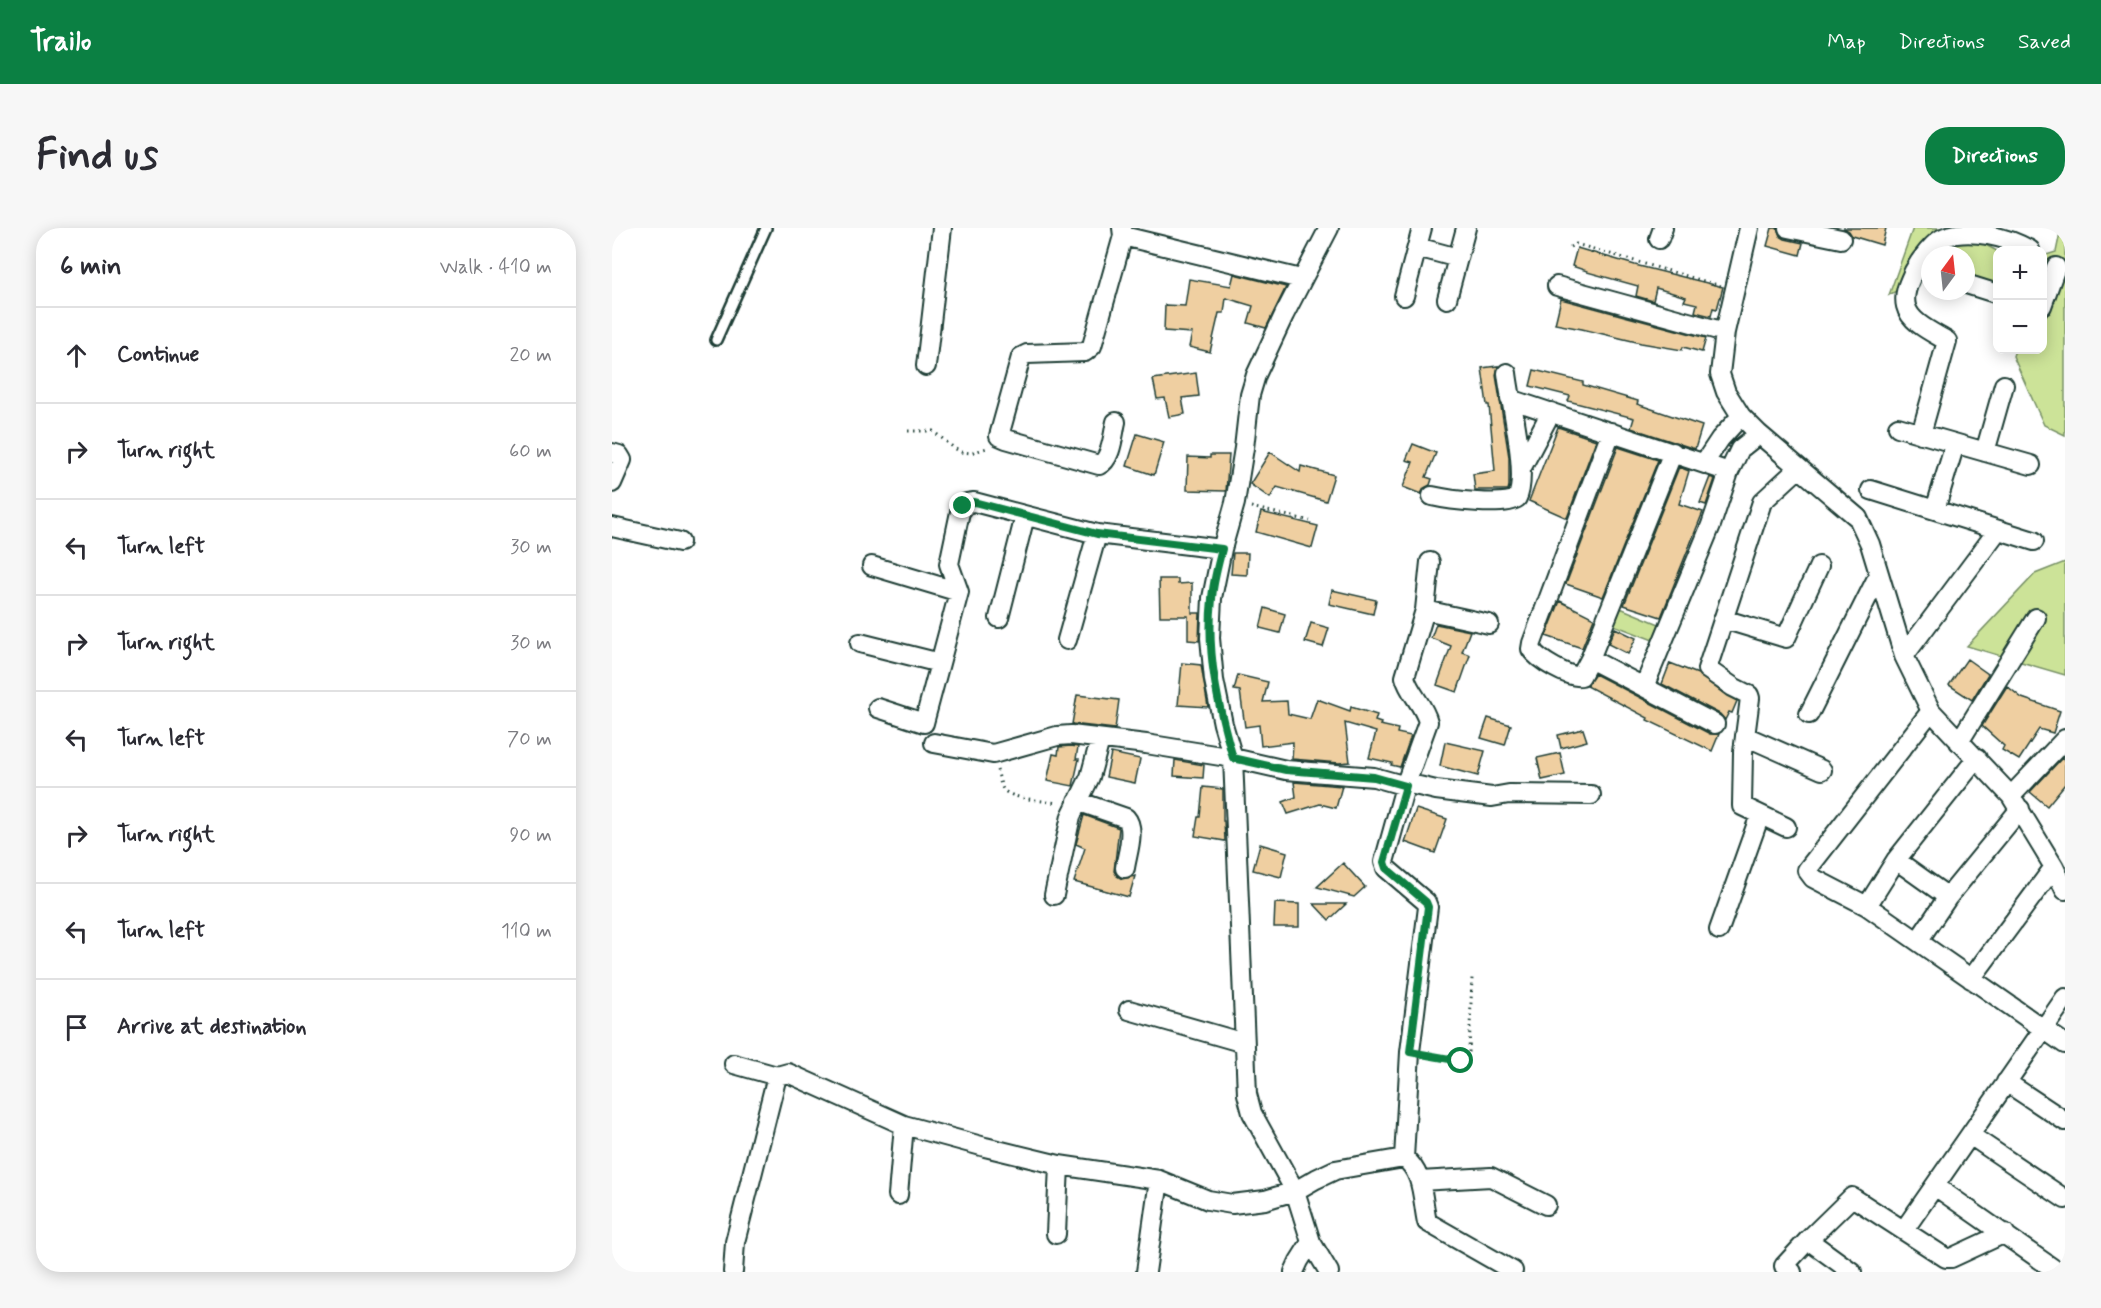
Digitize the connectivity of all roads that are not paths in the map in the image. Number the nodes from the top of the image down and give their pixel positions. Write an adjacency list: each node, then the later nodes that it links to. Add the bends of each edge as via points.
1 (766, 228): 22 (lane)
2 (942, 228): 23 (street)
3 (1329, 228): 14 (street)
4 (1422, 228): 11 (street)
5 (1466, 228): 12 (street)
6 (1749, 228): 21 (street)
7 (1788, 228): 9 (street)
8 (1123, 232): 14 (street); 29 (street, via 1092,346 1085,352 1021,357 999,433 1000,437 1099,465 1107,458)
9 (1841, 240)
10 (2019, 246): 33 (street, via 1991,236 1965,233 1943,237 1921,259 1907,286 1906,307 1917,322 1947,341)
11 (1417, 247): 12 (street); 18 (street)
12 (1458, 258): 19 (street)
13 (2054, 268): 20 (street)
14 (1301, 279): 53 (street, via 1250,395 1244,448)
15 (1557, 286): 21 (street)
16 (1975, 287): 17 (street)
17 (1993, 292)
18 (1404, 296)
19 (1447, 299)
20 (2045, 300)
21 (1725, 332): 28 (street, via 1720,374)
22 (716, 340)
23 (926, 366)
24 (1507, 373): 26 (street)
25 (2004, 385): 36 (street)
26 (1510, 399): 27 (street); 40 (street)
27 (1551, 411): 31 (street); 40 (street)
28 (1741, 416): 32 (street); 38 (street)
29 (1116, 422)
30 (1898, 427): 33 (street)
31 (1611, 432): 35 (street); 67 (street, via 1531,649 1534,655 1575,677 1581,676)
32 (1759, 434): 41 (street); 42 (street, via 1740,449)
33 (1921, 434): 34 (street)
34 (1955, 444): 36 (street); 46 (street)
35 (1673, 452): 38 (street); 67 (street)
36 (1985, 452): 39 (street)
37 (612, 453): 43 (street, via 621,460)
38 (1704, 463): 42 (street)
39 (2031, 465)
40 (1522, 467): 45 (street, via 1520,493 1513,501)
41 (1799, 468): 57 (street, via 1858,518); 62 (street, via 1762,502)
42 (1729, 472): 69 (street)
43 (612, 483)
44 (1871, 490): 46 (street)
45 (1432, 496)
46 (1935, 510): 49 (street)
47 (1024, 516): 50 (street); 58 (street, via 974,502 963,506 949,564); 60 (street)
48 (612, 527): 52 (street)
49 (1998, 530): 51 (street); 66 (street)
50 (1097, 534): 53 (street); 64 (street)
51 (2034, 541)
52 (680, 542)
53 (1222, 549): 79 (street, via 1212,598 1210,638 1214,680)
54 (1430, 562): 59 (street)
55 (872, 566): 58 (street)
56 (1819, 566): 62 (street, via 1786,638)
57 (1879, 574): 66 (street); 72 (street)
58 (959, 591): 68 (street)
59 (1425, 610): 63 (street); 82 (street, via 1406,677 1428,722)
60 (999, 618)
61 (2036, 618): 77 (street)
62 (1723, 619): 74 (street, via 1707,669 1749,695)
63 (1489, 624)
64 (1067, 640)
65 (860, 643): 68 (street)
66 (1904, 656): 71 (street)
67 (1590, 659): 69 (street)
68 (940, 663): 70 (street, via 924,723)
69 (1644, 687): 73 (street)
70 (878, 708)
71 (1931, 711): 77 (street); 94 (street, via 1807,870 1814,878)
72 (1809, 714)
73 (1715, 724)
74 (1745, 736): 81 (street); 86 (street, via 1742,806)
75 (2065, 739): 84 (street)
76 (1100, 740): 78 (street, via 1058,736 993,754); 79 (street); 85 (street, via 1090,777)
77 (1959, 742): 80 (street)
78 (934, 743)
79 (1233, 758): 82 (street, via 1286,770 1374,777); 101 (street)
80 (1977, 758): 84 (street); 88 (street)
81 (1822, 770)
82 (1406, 784): 83 (street, via 1492,797); 109 (street, via 1384,862 1428,907 1410,1052)
83 (1591, 795)
84 (2016, 802): 89 (street); 93 (street)
85 (1076, 804): 90 (street, via 1130,821); 92 (street)
86 (1760, 814): 87 (street); 95 (street)
87 (1786, 827)
88 (1896, 860): 93 (street); 94 (street)
89 (2054, 867): 91 (street); 97 (street)
90 (1125, 868)
91 (2065, 890)
92 (1054, 895)
93 (1948, 897): 96 (street)
94 (1867, 906): 96 (street)
95 (1719, 930)
96 (1918, 941): 97 (street)
97 (1971, 979): 100 (street)
98 (2065, 998): 100 (street)
99 (1129, 1010): 101 (street)
100 (2043, 1028): 102 (street); 105 (street)
101 (1244, 1043): 114 (street, via 1252,1113)
102 (2065, 1044)
103 (734, 1064): 104 (street)
104 (777, 1076): 107 (street, via 788,1073); 123 (street, via 735,1242)
105 (2006, 1082): 106 (street); 108 (street)
106 (2065, 1121)
107 (904, 1125): 110 (street); 115 (street)
108 (1970, 1135): 113 (street); 116 (street)
109 (1404, 1158): 112 (street); 114 (street, via 1335,1170)
110 (1059, 1165): 111 (street); 120 (street)
111 (1159, 1180): 114 (street, via 1208,1200 1232,1204); 124 (street)
112 (1420, 1181): 117 (street, via 1491,1178); 127 (street, via 1426,1222)
113 (1935, 1186): 118 (street); 119 (street)
114 (1295, 1191): 122 (street)
115 (898, 1195)
116 (2065, 1199)
117 (1546, 1205)
118 (1904, 1230): 119 (street, via 1946,1258); 121 (street, via 1852,1197)
119 (2005, 1233): 130 (street)
120 (1056, 1234)
121 (1808, 1240): 128 (street, via 1784,1266); 129 (street)
122 (1311, 1242): 125 (street); 126 (street)
123 (733, 1272)
124 (1146, 1272)
125 (1294, 1272)
126 (1329, 1272)
127 (1513, 1272)
128 (1792, 1272)
129 (1852, 1272)
130 (2058, 1272)

